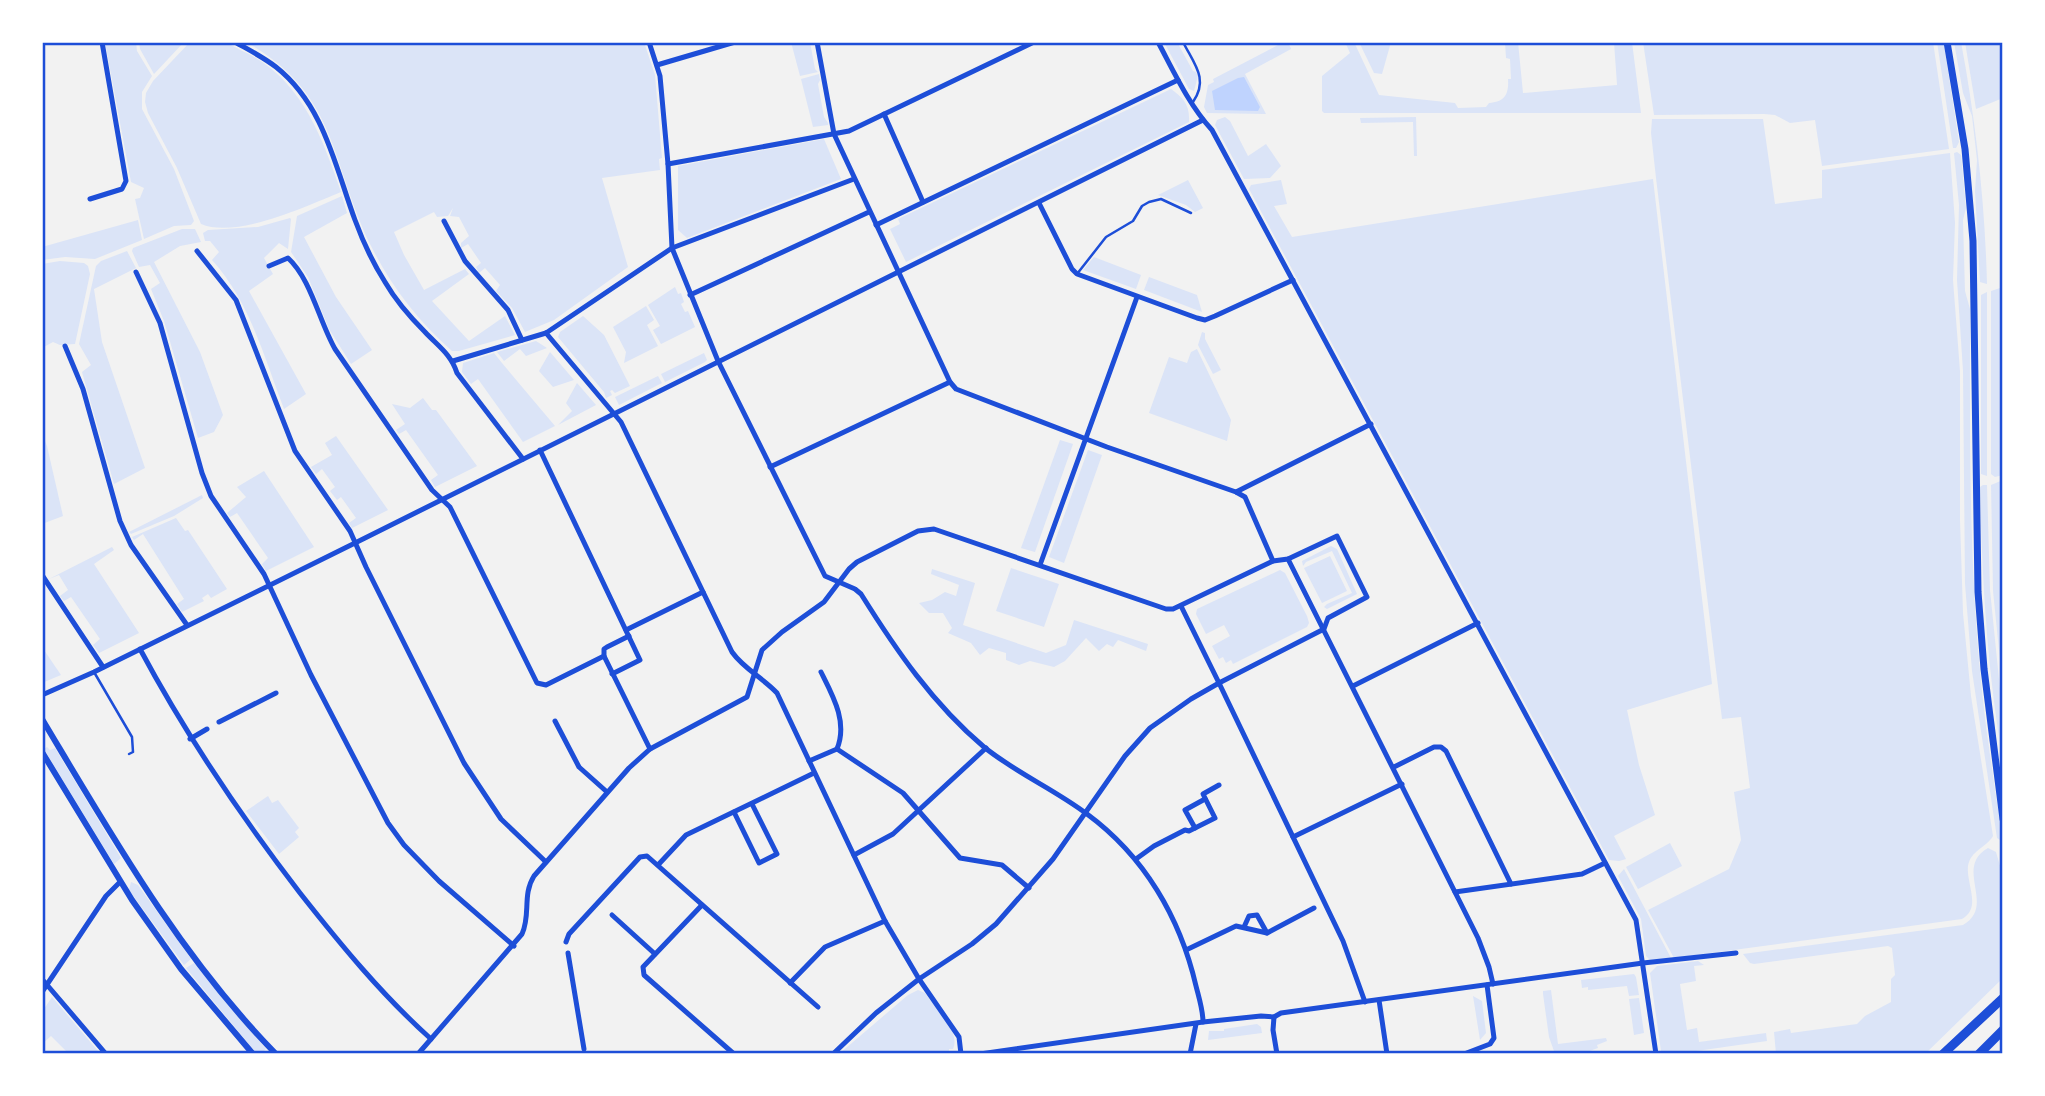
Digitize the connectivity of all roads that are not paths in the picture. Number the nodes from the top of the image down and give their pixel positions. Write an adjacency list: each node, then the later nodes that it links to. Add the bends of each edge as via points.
1 (102, 42): 18 (street, via 126,181 122,189)
2 (235, 42): 39 (street, via 277,68 312,107 376,267 407,313)
3 (649, 42): 10 (street)
4 (735, 42): 10 (street)
5 (817, 42): 15 (street)
6 (1034, 42): 13 (street)
7 (1158, 42): 11 (street)
8 (1183, 42): 12 (lane, via 1200,76 1201,86)
9 (1947, 42): 83 (main road, via 1965,149 1973,241 1977,571)
10 (657, 65): 16 (street)
11 (1178, 80): 12 (street); 19 (street)
12 (1193, 102): 14 (street)
13 (884, 114): 15 (street); 19 (street)
14 (1203, 120): 20 (street); 33 (street)
15 (834, 134): 16 (street); 17 (street)
16 (668, 164): 27 (street)
17 (854, 179): 22 (street); 27 (street)
18 (90, 199)
19 (923, 202): 26 (street)
20 (1039, 202): 31 (street); 32 (street)
21 (42, 204): 24 (street)
22 (869, 212): 26 (street); 34 (street)
23 (1191, 213): 32 (lane, via 1161,199 1149,202 1133,221 1106,237)
24 (42, 214)
25 (444, 221): 37 (street, via 465,261 508,310)
26 (876, 225): 31 (street)
27 (672, 248): 34 (street); 36 (street)
28 (197, 251): 50 (street, via 236,300 295,451)
29 (269, 266): 49 (street, via 288,258 297,266 335,349)
30 (136, 272): 56 (street, via 160,323 211,496)
31 (898, 273): 40 (street); 41 (street)
32 (1077, 274): 35 (street)
33 (1293, 280): 35 (street, via 1205,320); 43 (street)
34 (690, 295): 40 (street)
35 (1137, 297): 44 (street)
36 (546, 333): 37 (street); 42 (street)
37 (522, 340): 39 (street)
38 (65, 346): 60 (street, via 83,389 127,538)
39 (453, 361): 46 (street, via 457,373)
40 (718, 361): 42 (street); 47 (street)
41 (950, 382): 44 (street, via 961,393); 47 (street)
42 (614, 414): 45 (street); 57 (street)
43 (1371, 424): 48 (street); 59 (street)
44 (1085, 439): 48 (street); 53 (street)
45 (540, 450): 46 (street); 62 (street)
46 (523, 459): 49 (street)
47 (770, 467): 55 (street, via 825,576)
48 (1236, 492): 52 (street, via 1245,497)
49 (443, 499): 50 (street); 64 (street, via 537,684)
50 (355, 543): 56 (street); 102 (street, via 464,763 501,819)
51 (1289, 559): 52 (street); 61 (street); 61 (street, via 1337,536 1367,597 1328,618)
52 (1273, 561): 58 (street)
53 (1040, 565): 55 (street, via 934,528 918,531 857,562); 58 (street, via 1166,609)
54 (42, 575): 65 (street)
55 (840, 582): 69 (street, via 824,602 762,650); 79 (street, via 861,594 918,679)
56 (269, 585): 60 (street); 117 (street, via 388,823 439,881)
57 (703, 592): 62 (street); 69 (street, via 732,652)
58 (1181, 606): 70 (street)
59 (1478, 623): 71 (street); 103 (street)
60 (187, 625): 63 (street)
61 (1324, 629): 70 (street); 71 (street)
62 (628, 633): 64 (street, via 604,649); 68 (street, via 640,660)
63 (139, 649): 65 (street); 78 (street)
64 (604, 656): 68 (street)
65 (103, 667): 66 (street)
66 (94, 671): 73 (street); 84 (lane, via 132,737)
67 (821, 672): 81 (street, via 839,709 841,740)
68 (612, 674): 80 (street)
69 (755, 674): 80 (street, via 747,697); 85 (street, via 777,693)
70 (1219, 683): 96 (street, via 1150,728); 99 (street)
71 (1353, 686): 86 (street)
72 (276, 693): 76 (street)
73 (42, 695)
74 (42, 719): 105 (street)
75 (555, 721): 91 (street, via 579,767)
76 (219, 722)
77 (207, 729): 78 (street)
78 (190, 739): 136 (street, via 328,929 378,987)
79 (986, 748): 94 (street); 96 (street)
80 (650, 749): 91 (street)
81 (836, 749): 85 (street); 94 (street, via 903,793)
82 (42, 752): 106 (street)
83 (1995, 752): 88 (main road); 97 (main road)
84 (130, 754)
85 (809, 761): 87 (street)
86 (1394, 767): 89 (street); 107 (street, via 1434,747 1446,751)
87 (814, 773): 93 (street); 100 (street)
88 (2003, 778)
89 (1402, 784): 99 (street); 109 (street)
90 (1219, 785): 92 (street, via 1203,794)
91 (607, 792): 102 (street)
92 (1205, 799): 98 (street, via 1185,810); 98 (street, via 1215,818)
93 (751, 804): 95 (street); 95 (street, via 777,855 759,863)
94 (921, 811): 100 (street, via 886,840); 108 (street, via 960,858 1002,865)
95 (734, 812): 104 (street, via 682,838)
96 (1086, 813): 101 (street); 108 (street)
97 (2003, 819)
98 (1195, 828): 101 (street)
99 (1293, 837): 130 (street, via 1343,941)
100 (854, 855): 113 (street)
101 (1136, 859): 118 (street, via 1166,902)
102 (546, 862): 117 (street, via 529,885 525,929)
103 (1605, 863): 107 (street, via 1582,874); 122 (street, via 1636,920)
104 (658, 865): 110 (street); 116 (street, via 640,857)
105 (134, 873): 106 (street); 140 (street, via 195,959)
106 (120, 882): 124 (street); 139 (street, via 181,969)
107 (1511, 884): 109 (street)
108 (1030, 888): 123 (street, via 972,944)
109 (1455, 892): 126 (street, via 1489,967)
110 (702, 905): 121 (street); 125 (street)
111 (1314, 908): 115 (street)
112 (612, 915): 121 (street)
113 (885, 921): 123 (street); 125 (street, via 825,947)
114 (1244, 927): 115 (street); 115 (street, via 1247,918 1255,915); 118 (street, via 1236,926)
115 (1267, 933)
116 (566, 942)
117 (513, 946): 136 (street)
118 (1186, 950): 133 (street)
119 (568, 953): 137 (street)
120 (1736, 953): 122 (street)
121 (655, 954): 143 (street, via 643,967 645,975)
122 (1643, 963): 126 (street); 151 (street)
123 (919, 979): 144 (street); 145 (street, via 959,1037)
124 (45, 981): 127 (street); 138 (street)
125 (790, 983): 131 (street)
126 (1490, 985): 129 (street); 150 (street, via 1494,1038)
127 (42, 992)
128 (2003, 998): 152 (highway)
129 (1379, 1000): 130 (street); 149 (street)
130 (1364, 1002): 132 (street)
131 (818, 1007)
132 (1274, 1017): 133 (street); 148 (street)
133 (1203, 1022): 134 (street)
134 (1196, 1024): 146 (street); 147 (street)
135 (2003, 1030): 153 (highway)
136 (432, 1039): 141 (street)
137 (582, 1051): 142 (street)
138 (106, 1054)
139 (253, 1054)
140 (276, 1054)
141 (418, 1054)
142 (590, 1054)
143 (734, 1054)
144 (833, 1054)
145 (961, 1054)
146 (980, 1054)
147 (1191, 1054)
148 (1277, 1054)
149 (1387, 1054)
150 (1464, 1054)
151 (1656, 1054)
152 (1943, 1054)
153 (1979, 1054)

